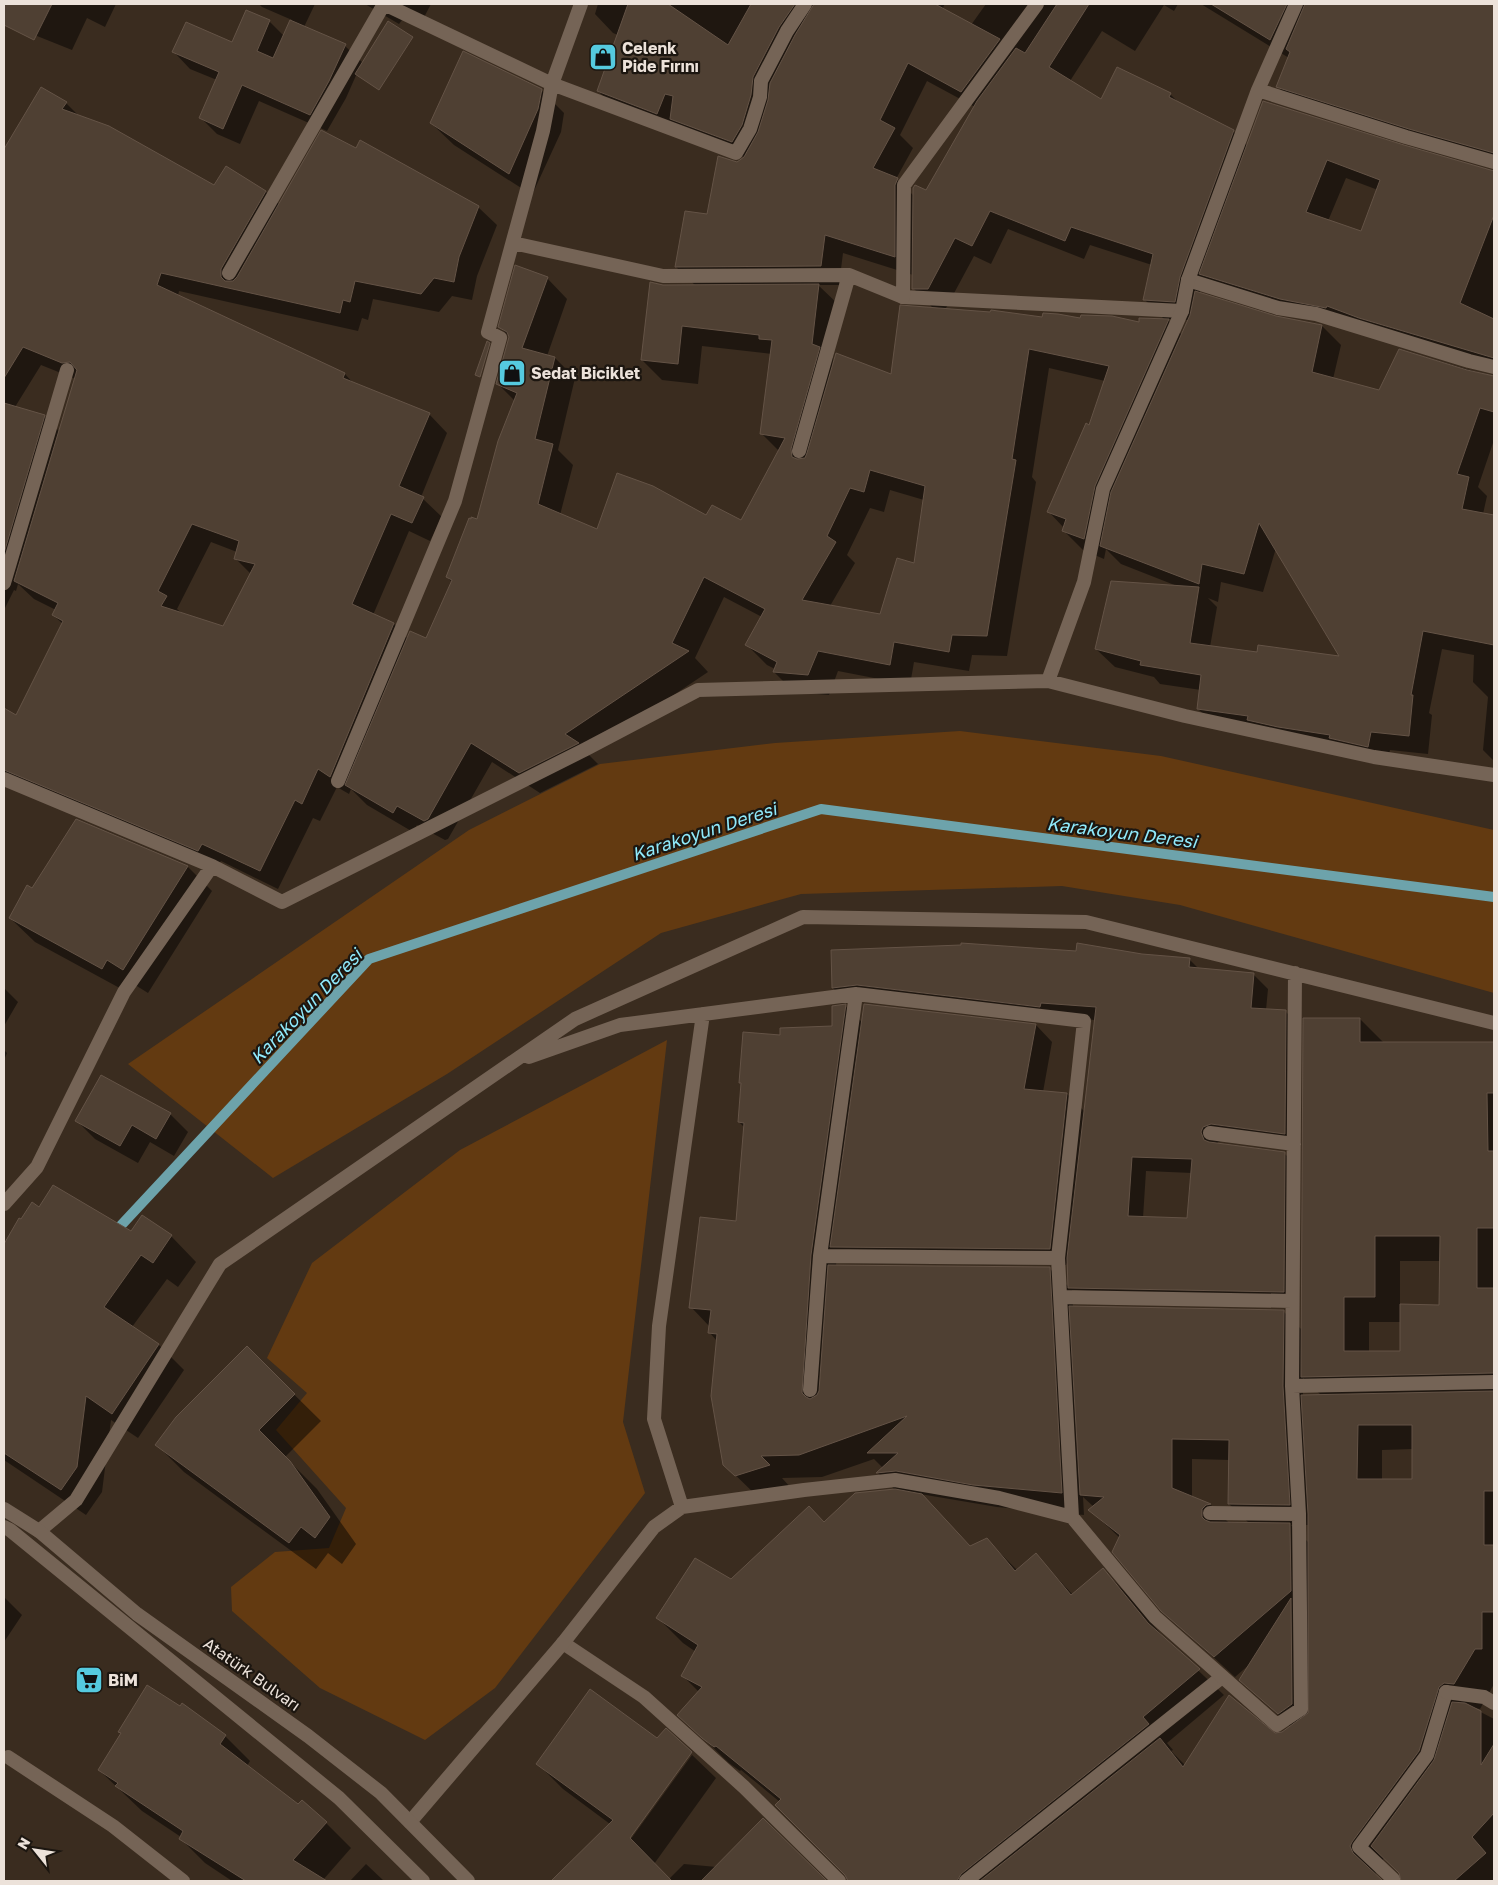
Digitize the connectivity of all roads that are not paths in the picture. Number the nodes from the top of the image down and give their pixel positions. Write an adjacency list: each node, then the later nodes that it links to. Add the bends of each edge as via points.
1 (581, 4): 5 (street)
2 (805, 4): 5 (street, via 761,80 760,97 750,129 736,153)
3 (1037, 4): 12 (street, via 904,185)
4 (1296, 4): 6 (street)
5 (552, 84): 8 (street); 9 (street, via 384,4)
6 (1258, 90): 7 (street); 11 (street)
7 (1494, 162)
8 (513, 243): 10 (street, via 663,276); 21 (street, via 488,332 500,338 455,501)
9 (229, 273)
10 (849, 275): 12 (street); 16 (street)
11 (1188, 280): 13 (street); 14 (street)
12 (903, 297): 13 (street)
13 (1182, 311): 18 (street, via 1103,489 1084,582)
14 (1494, 367)
15 (67, 370): 17 (street)
16 (799, 451)
17 (4, 584)
18 (1048, 681): 19 (street, via 1185,716 1374,757); 22 (street, via 698,690 282,902)
19 (1494, 775)
20 (4, 779): 22 (street)
21 (338, 781)
22 (212, 866): 30 (street, via 124,992 37,1167)
23 (1294, 973): 26 (street); 27 (street, via 1086,922 803,917 576,1019); 29 (street)
24 (856, 994): 25 (street); 31 (street); 32 (street, via 1084,1021)
25 (703, 1014): 27 (street, via 620,1025); 38 (street, via 659,1326 654,1419)
26 (1494, 1023)
27 (511, 1064): 44 (street, via 220,1264 76,1500)
28 (1210, 1133): 29 (street)
29 (1294, 1144): 34 (street)
30 (4, 1204)
31 (820, 1256): 32 (street); 37 (street)
32 (1058, 1258): 33 (street)
33 (1061, 1297): 34 (street); 42 (street)
34 (1292, 1300): 36 (street)
35 (1494, 1382): 36 (street)
36 (1292, 1386): 41 (street)
37 (810, 1390)
38 (682, 1507): 42 (street, via 895,1480 999,1498); 45 (street, via 654,1527)
39 (4, 1509): 44 (street, Atatürk Bulvarı)
40 (1210, 1514): 41 (street)
41 (1299, 1514): 46 (street, via 1301,1709 1278,1725)
42 (1072, 1517): 46 (street, via 1155,1617)
43 (4, 1527): 51 (street, via 339,1798)
44 (38, 1531): 49 (street, Atatürk Bulvarı, via 137,1614 381,1792)
45 (563, 1643): 49 (street); 53 (street, via 644,1697 744,1787)
46 (1222, 1677): 54 (street)
47 (1494, 1703): 55 (street, via 1484,1697 1446,1692 1427,1755 1359,1847 1393,1878)
48 (8, 1757): 50 (street, via 113,1826)
49 (410, 1822): 52 (street, Atatürk Bulvarı)
50 (184, 1881)
51 (423, 1881)
52 (468, 1881)
53 (839, 1881)
54 (966, 1881)
55 (1392, 1881)

